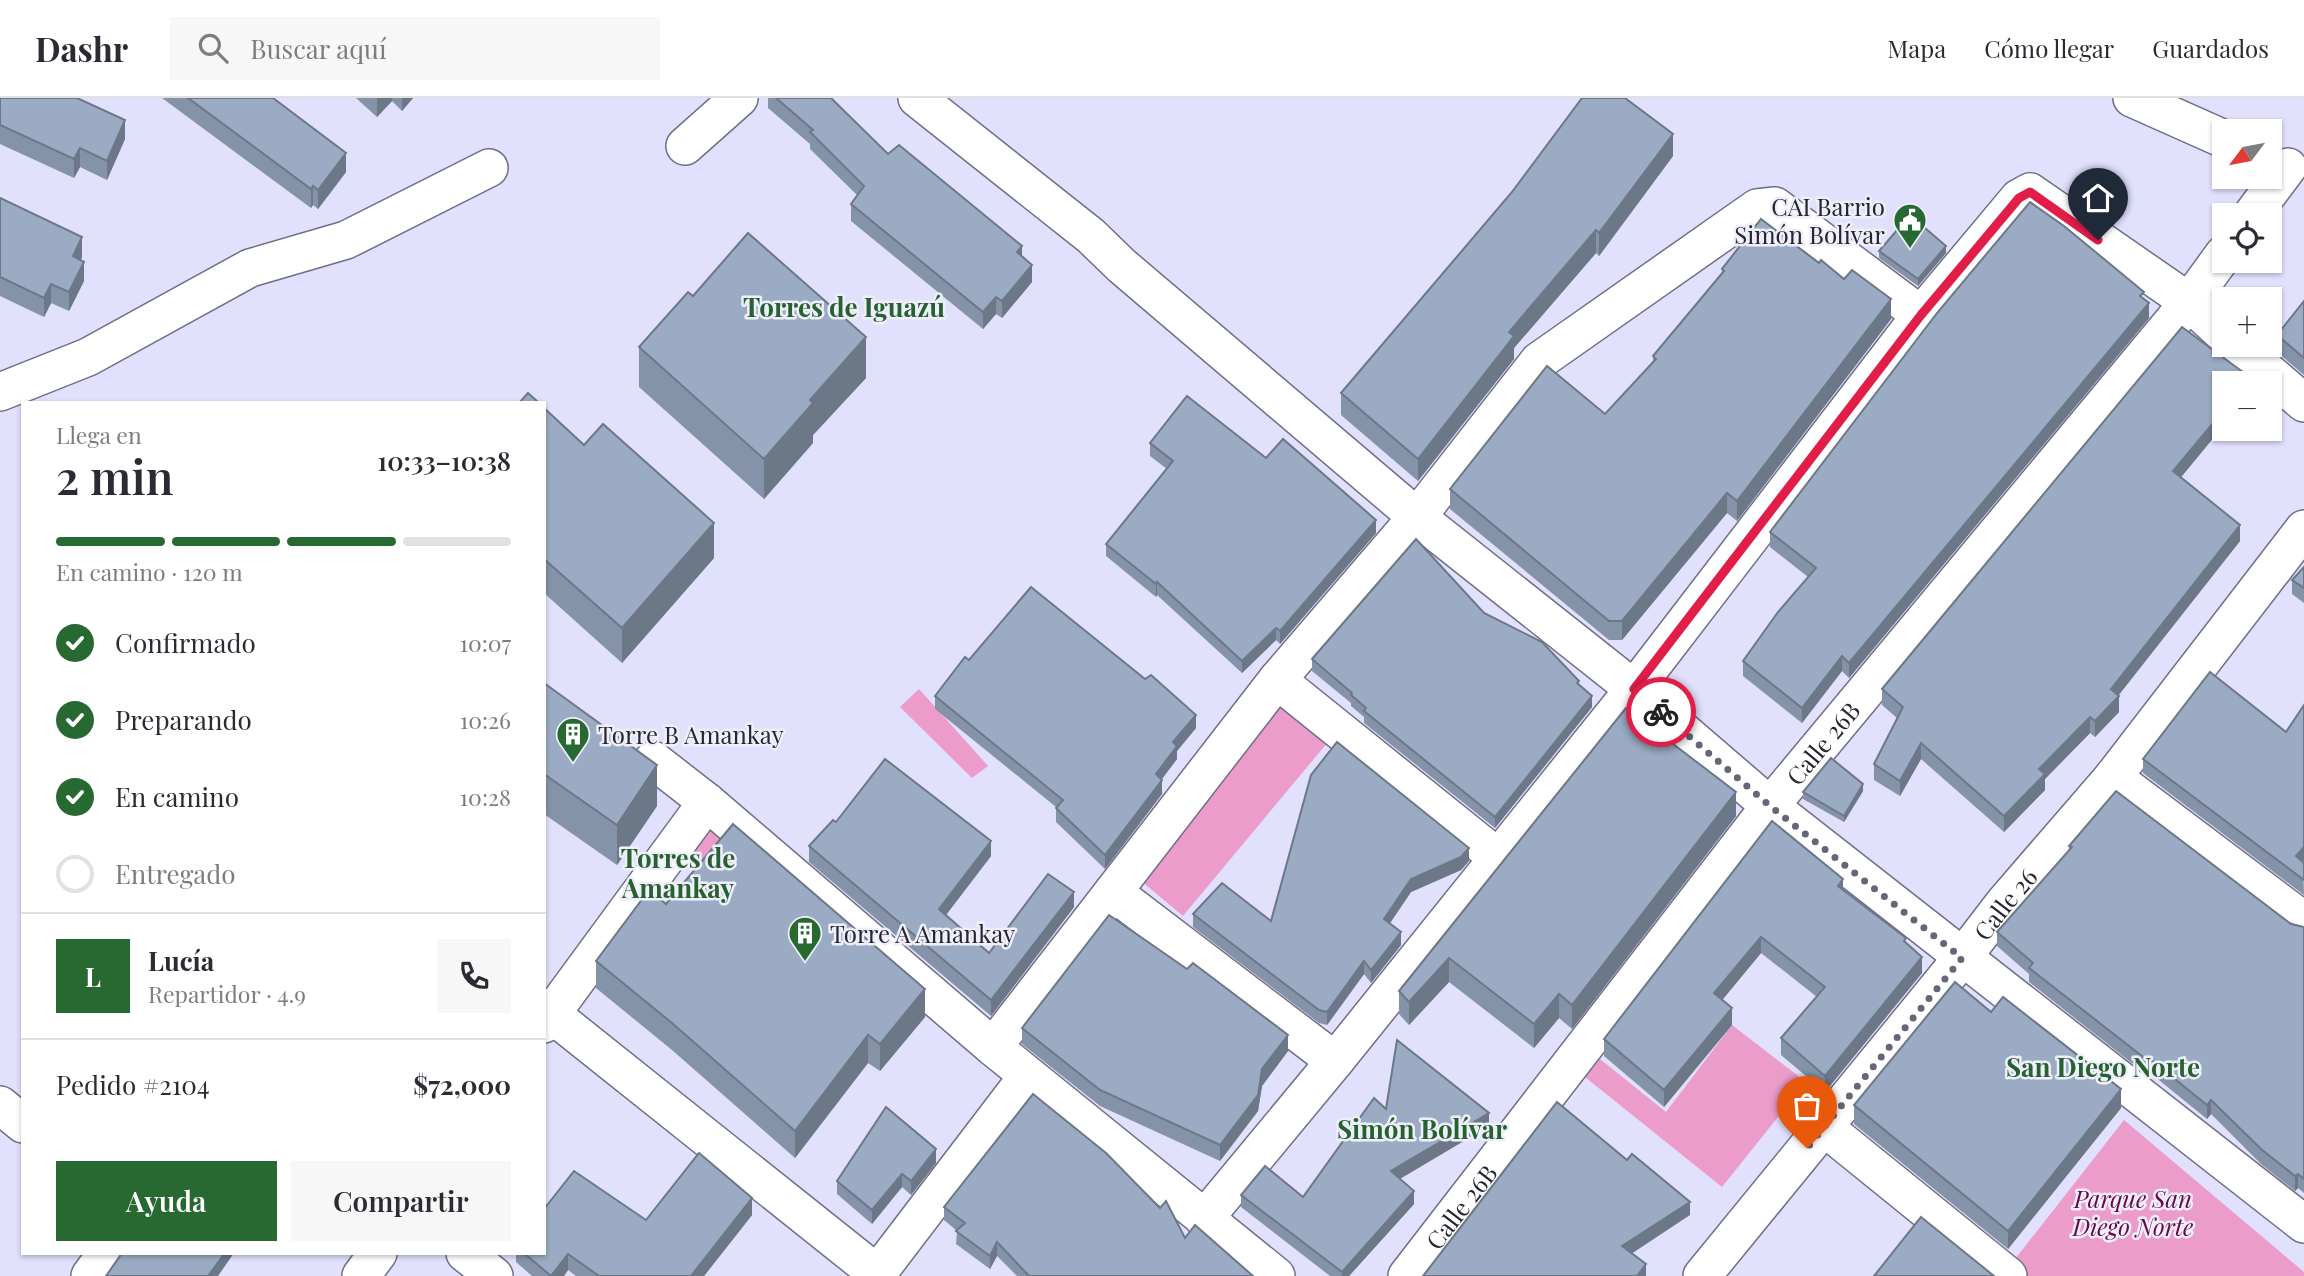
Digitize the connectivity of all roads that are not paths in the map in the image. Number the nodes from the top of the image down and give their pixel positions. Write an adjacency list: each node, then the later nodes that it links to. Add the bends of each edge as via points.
1 (739, 98): 5 (street)
2 (917, 98): 16 (street, via 1091,236)
3 (2132, 98): 4 (street)
4 (2212, 134)
5 (685, 146)
6 (489, 168): 14 (street, via 346,240 250,268 88,357)
7 (2287, 168): 8 (street)
8 (2261, 203)
9 (2212, 270): 10 (street, Calle 26B)
10 (2189, 302): 11 (street, via 2030,192 2019,198); 12 (street); 23 (street, Calle 26B)
11 (1921, 315): 16 (street, via 1776,206 1757,208 1539,361); 19 (street)
12 (2212, 323)
13 (2251, 357): 15 (street)
14 (0, 392)
15 (2304, 403)
16 (1417, 517): 18 (street); 19 (street)
17 (2304, 528): 21 (street, Calle 26)
18 (1277, 680): 24 (street); 25 (street)
19 (1634, 689): 23 (street); 24 (street)
20 (653, 761): 22 (street)
21 (2113, 777): 26 (street); 27 (street, Calle 26)
22 (707, 802): 28 (street); 29 (street)
23 (1770, 806): 27 (street); 45 (street, Calle 26B)
24 (1497, 857): 30 (street)
25 (1113, 892): 29 (street); 30 (street)
26 (2301, 913)
27 (1962, 958): 34 (street, Calle 26); 36 (street)
28 (547, 1015): 40 (street)
29 (993, 1047): 31 (street)
30 (1335, 1061): 35 (street)
31 (1028, 1076): 35 (street); 40 (street)
32 (0, 1105): 33 (street)
33 (21, 1122)
34 (1824, 1127): 46 (street, Calle 26); 47 (street)
35 (1204, 1219): 44 (street)
36 (2304, 1224)
37 (106, 1255): 41 (street)
38 (377, 1255): 42 (street)
39 (468, 1255): 43 (street)
40 (878, 1275)
41 (90, 1276)
42 (361, 1276)
43 (494, 1276)
44 (1276, 1276)
45 (1407, 1276)
46 (1702, 1276)
47 (2008, 1276)

